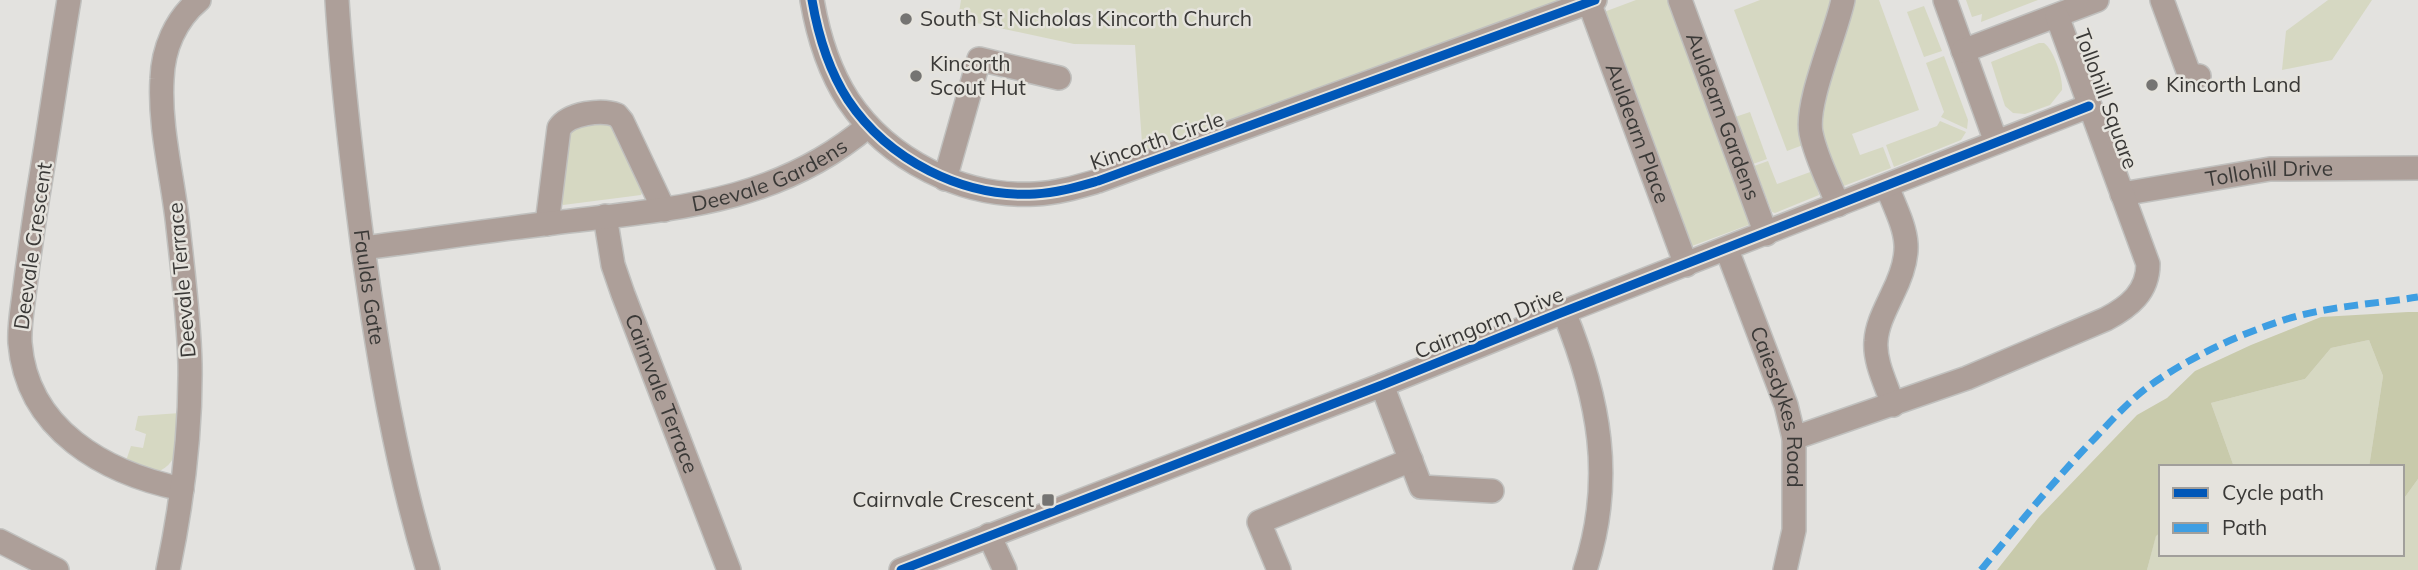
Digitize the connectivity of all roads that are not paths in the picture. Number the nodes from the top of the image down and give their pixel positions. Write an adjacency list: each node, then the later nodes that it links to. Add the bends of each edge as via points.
1 (69, 0): 35 (street, Deevale Crescent, via 20,329 25,372 37,400 77,447 134,476)
2 (199, 0): 35 (street, Deevale Terrace, via 170,37 162,80 190,364)
3 (337, 0): 27 (street, Faulds Gate, via 348,145)
4 (812, 0): 16 (street, Kincorth Circle, via 818,35 833,72)
5 (1680, 0): 26 (street, Auldearn Gardens)
6 (1843, 0): 22 (street, via 1810,126)
7 (1945, 0): 12 (street)
8 (2097, 0): 11 (street)
9 (2162, 0): 13 (street, via 2188,71)
10 (1592, 1): 19 (street, Kincorth Circle, via 1066,190 1034,194 989,191); 29 (street, Auldearn Place)
11 (2057, 16): 12 (street); 15 (street, Tollohill Square)
12 (1963, 51): 17 (street)
13 (2199, 76)
14 (1059, 78): 19 (street, via 979,59)
15 (2089, 106): 17 (street, Cairngorm Drive); 21 (street, Tollohill Square)
16 (868, 126): 19 (street, Kincorth Circle, via 909,159); 23 (street, Deevale Gardens, via 845,145 769,185)
17 (1996, 142): 20 (street, Cairngorm Drive)
18 (2418, 168): 21 (street, Tollohill Drive, via 2270,169)
19 (945, 179)
20 (1887, 187): 22 (street, Cairngorm Drive); 32 (street, via 1908,246 1875,340)
21 (2122, 194): 32 (street, Tollohill Square, via 2148,264 2148,279 2125,309)
22 (1838, 205): 26 (street, Cairngorm Drive)
23 (664, 210): 24 (street, Deevale Gardens); 25 (street, Deevale Gardens, via 622,121 604,113 570,118 559,128)
24 (605, 216): 25 (street, Deevale Gardens); 42 (street, Cairnvale Terrace, via 613,265)
25 (547, 223): 27 (street, Deevale Gardens)
26 (1766, 234): 28 (street, Cairngorm Drive)
27 (363, 248): 41 (street, Faulds Gate, via 395,440)
28 (1727, 250): 29 (street, Cairngorm Drive); 33 (street, Caiesdykes Road, via 1786,404)
29 (1686, 265): 30 (street, Cairngorm Drive)
30 (1564, 312): 31 (street, Cairngorm Drive); 46 (street, via 1587,374 1599,430 1601,485)
31 (1382, 385): 34 (street); 37 (street, Cairngorm Drive)
32 (1893, 405): 33 (street, Tollohill Square)
33 (1794, 438): 47 (street, Caiesdykes Road, via 1794,530)
34 (1411, 460): 36 (street, via 1421,487); 45 (street, via 1259,522)
35 (182, 489): 40 (street, Deevale Terrace)
36 (1492, 491)
37 (989, 535): 43 (street, Cairngorm Drive); 44 (street)
38 (0, 541): 39 (street)
39 (57, 570)
40 (167, 570)
41 (428, 570)
42 (729, 570)
43 (901, 570)
44 (1005, 570)
45 (1279, 570)
46 (1585, 570)
47 (1785, 570)

